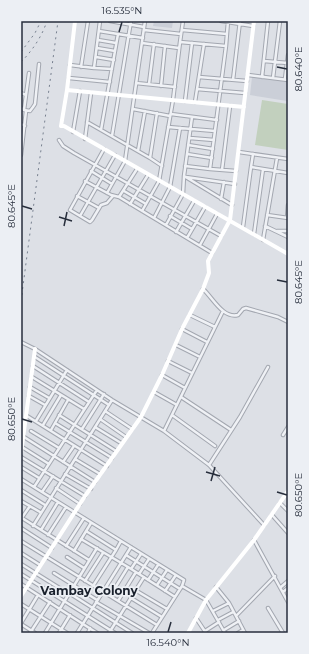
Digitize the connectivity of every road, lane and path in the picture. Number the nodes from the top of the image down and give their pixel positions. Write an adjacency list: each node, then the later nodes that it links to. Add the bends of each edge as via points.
1 (75, 21): 41 (street)
2 (88, 21): 42 (street)
3 (100, 21): 16 (street)
4 (110, 21): 12 (street)
5 (145, 21): 14 (street)
6 (183, 21): 15 (street)
7 (221, 21): 10 (street)
8 (268, 21): 37 (street)
9 (280, 21): 38 (street)
10 (228, 22): 11 (street); 19 (street)
11 (240, 22): 13 (street); 53 (street)
12 (131, 23): 14 (street); 20 (street)
13 (254, 23): 46 (street)
14 (144, 28): 18 (street); 21 (street)
15 (182, 30): 18 (street); 19 (street)
16 (99, 31): 17 (street); 22 (street)
17 (118, 34): 20 (street); 25 (street)
18 (181, 34): 24 (street)
19 (227, 34): 30 (street)
20 (129, 36): 21 (street); 69 (street)
21 (143, 38): 23 (street)
22 (98, 40): 25 (street); 31 (street)
23 (142, 42): 27 (street); 56 (street)
24 (180, 42): 26 (street); 32 (street)
25 (116, 43): 33 (street)
26 (192, 43): 28 (street); 72 (street)
27 (154, 44): 29 (street); 57 (street)
28 (204, 44): 30 (street); 47 (street)
29 (166, 46): 32 (street); 58 (street)
30 (226, 46): 51 (street)
31 (97, 48): 33 (street); 35 (street)
32 (179, 48): 59 (street)
33 (115, 51): 36 (street)
34 (288, 55): 39 (street)
35 (96, 57): 36 (street); 43 (street)
36 (114, 60): 44 (street)
37 (264, 60): 38 (street); 48 (street)
38 (275, 62): 39 (street); 50 (street)
39 (287, 63): 52 (street)
40 (39, 64): 79 (street, via 34,104 32,109)
41 (70, 65): 42 (street); 49 (street)
42 (81, 67): 43 (street)
43 (94, 68): 44 (street)
44 (112, 69): 55 (street)
45 (29, 73): 68 (street)
46 (248, 75): 48 (street); 54 (street)
47 (199, 77): 51 (street); 60 (street)
48 (262, 77): 50 (street)
49 (68, 78): 55 (street); 61 (street)
50 (273, 78): 52 (street)
51 (222, 79): 53 (street); 63 (street)
52 (286, 79)
53 (233, 80): 54 (street)
54 (247, 81): 66 (street)
55 (110, 82): 67 (street)
56 (136, 83): 57 (street); 70 (street)
57 (149, 84): 58 (street)
58 (161, 86): 59 (street)
59 (175, 87): 71 (street)
60 (197, 89): 63 (street); 73 (street)
61 (67, 90): 62 (street); 93 (street, via 61,126)
62 (80, 91): 64 (street); 93 (street)
63 (220, 91): 66 (street); 74 (street)
64 (91, 92): 67 (street); 85 (street)
65 (21, 93): 68 (street)
66 (246, 93): 76 (street)
67 (108, 94): 69 (street); 91 (street)
68 (26, 95): 79 (street)
69 (119, 95): 70 (street); 94 (street)
70 (135, 96): 71 (street); 78 (street)
71 (173, 100): 72 (street); 82 (street)
72 (185, 101): 73 (street)
73 (195, 102): 74 (street)
74 (219, 104): 75 (street); 84 (street)
75 (230, 106): 76 (street); 122 (street)
76 (244, 107): 105 (street)
77 (21, 108): 79 (street)
78 (133, 109): 80 (street); 100 (street)
79 (25, 111): 87 (street)
80 (145, 111): 81 (street); 104 (street)
81 (157, 113): 82 (street); 110 (street)
82 (171, 115): 83 (street); 88 (street)
83 (192, 117): 84 (street); 90 (street)
84 (217, 120): 92 (street)
85 (87, 122): 91 (street); 96 (street)
86 (21, 124): 87 (street)
87 (25, 126): 99 (street)
88 (168, 127): 89 (street); 116 (street)
89 (180, 128): 90 (street); 139 (street)
90 (191, 128): 92 (street); 95 (street)
91 (101, 130): 94 (street)
92 (215, 130): 98 (street)
93 (73, 132): 96 (street)
94 (112, 136): 100 (street)
95 (190, 138): 98 (street); 101 (street)
96 (85, 139): 102 (street)
97 (59, 140): 115 (street, via 65,147)
98 (214, 140): 103 (street)
99 (22, 141): 106 (street)
100 (127, 145): 104 (street); 114 (street)
101 (188, 145): 103 (street); 107 (street)
102 (104, 149): 109 (street); 115 (street)
103 (213, 149): 111 (street)
104 (138, 151): 110 (street)
105 (239, 152): 108 (street); 125 (street)
106 (21, 154)
107 (187, 154): 111 (street); 117 (street)
108 (253, 154): 112 (street); 118 (street)
109 (115, 155): 114 (street); 124 (street)
110 (150, 158): 116 (street)
111 (212, 158): 120 (street)
112 (277, 158): 113 (street); 123 (street)
113 (288, 159)
114 (125, 161): 119 (street); 130 (street)
115 (94, 165): 124 (street); 126 (street)
116 (162, 166): 133 (street)
117 (185, 166): 120 (street); 129 (street)
118 (251, 167): 121 (street); 173 (street)
119 (137, 169): 128 (street); 136 (street)
120 (210, 169): 122 (street)
121 (263, 169): 123 (street); 179 (street)
122 (222, 170): 125 (street)
123 (275, 170): 127 (street); 162 (street)
124 (105, 171): 130 (street); 131 (street)
125 (236, 171): 137 (street)
126 (91, 172): 131 (street); 132 (street)
127 (288, 172)
128 (148, 175): 133 (street); 140 (street)
129 (184, 176): 134 (street); 143 (street); 149 (street)
130 (116, 177): 135 (street); 136 (street)
131 (101, 178): 135 (street); 138 (street)
132 (85, 181): 138 (street); 144 (street)
133 (159, 181): 139 (street); 148 (street)
134 (224, 182): 137 (street); 149 (street)
135 (112, 184): 142 (street)
136 (128, 184): 140 (street); 141 (street)
137 (235, 184): 157 (street)
138 (96, 187): 142 (street); 151 (street)
139 (170, 187): 143 (street); 152 (street)
140 (139, 190): 147 (street); 148 (street)
141 (124, 191): 146 (street); 147 (street)
142 (107, 193): 145 (street)
143 (182, 194): 150 (street); 159 (street)
144 (77, 196): 151 (street); 163 (street, via 70,210)
145 (113, 196): 146 (street); 158 (street)
146 (119, 197): 153 (street)
147 (134, 197): 153 (street); 154 (street)
148 (151, 197): 152 (street); 154 (street)
149 (221, 199): 157 (street)
150 (194, 200): 156 (street); 165 (street)
151 (88, 202): 158 (street); 163 (street)
152 (162, 203): 159 (street); 166 (street)
153 (130, 204): 160 (street)
154 (146, 204): 160 (street)
155 (288, 205): 167 (street)
156 (205, 206): 161 (street); 170 (street)
157 (232, 206): 168 (street)
158 (99, 208): 163 (street, via 91,221)
159 (174, 210): 164 (street); 165 (street)
160 (142, 211): 166 (street)
161 (218, 213): 168 (street); 175 (street)
162 (267, 215): 167 (street); 172 (street)
163 (80, 216)
164 (170, 216): 169 (street); 171 (street)
165 (185, 216): 169 (street); 170 (street)
166 (154, 218): 171 (street)
167 (287, 218)
168 (230, 220): 173 (street); 180 (street)
169 (182, 222): 174 (street); 178 (street)
170 (196, 222): 174 (street); 175 (street)
171 (166, 226): 178 (street)
172 (265, 226): 176 (street); 183 (street)
173 (243, 227): 179 (street)
174 (192, 229): 181 (street)
175 (209, 229): 180 (street); 184 (street)
176 (275, 231): 177 (street); 182 (street)
177 (288, 231)
178 (176, 232): 181 (street)
179 (254, 234): 183 (street)
180 (221, 236): 185 (street)
181 (187, 238): 184 (street)
182 (288, 238)
183 (263, 240): 186 (street)
184 (200, 245): 185 (street)
185 (212, 253): 187 (street)
186 (288, 254)
187 (203, 289): 188 (street); 189 (street)
188 (223, 311): 190 (street, via 237,316 246,308); 191 (street)
189 (190, 315): 191 (street); 192 (street)
190 (288, 322)
191 (215, 327): 194 (street)
192 (182, 329): 194 (street); 195 (street)
193 (21, 342): 196 (street)
194 (207, 342): 198 (street)
195 (176, 345): 198 (street); 199 (street)
196 (35, 349): 197 (street); 202 (street)
197 (34, 356): 200 (street); 204 (street)
198 (200, 357): 203 (street)
199 (168, 361): 203 (street); 205 (street)
200 (33, 366): 206 (street); 207 (street)
201 (268, 367): 242 (street)
202 (67, 370): 204 (street); 210 (street)
203 (192, 373): 209 (street)
204 (64, 375): 207 (street); 213 (street)
205 (162, 375): 209 (street); 212 (street)
206 (31, 377): 208 (street); 211 (street)
207 (59, 383): 211 (street); 222 (street)
208 (30, 387): 216 (street); 218 (street)
209 (185, 388): 217 (street)
210 (97, 390): 213 (street); 214 (street)
211 (54, 391): 215 (street); 218 (street)
212 (154, 392): 225 (street); 231 (street)
213 (94, 394): 219 (street); 222 (street)
214 (104, 394): 219 (street); 221 (street)
215 (61, 395): 220 (street); 236 (street)
216 (29, 396): 223 (street); 230 (street)
217 (181, 397): 225 (street); 242 (street)
218 (49, 398): 223 (street)
219 (101, 399): 224 (street); 241 (street)
220 (68, 400): 226 (street); 228 (street)
221 (112, 400): 224 (street); 231 (street)
222 (89, 402): 226 (street)
223 (45, 405): 233 (street)
224 (109, 405): 227 (street)
225 (177, 405): 229 (street)
226 (84, 409): 235 (street)
227 (105, 411): 232 (street); 239 (street)
228 (59, 415): 234 (street); 235 (street)
229 (172, 415): 245 (street); 254 (street)
230 (26, 416): 233 (street); 248 (street)
231 (141, 417): 239 (street); 245 (street)
232 (100, 419): 237 (street); 249 (street)
233 (36, 421): 236 (street)
234 (55, 422): 240 (street); 244 (street)
235 (74, 424): 241 (street); 244 (street)
236 (43, 425): 240 (street)
237 (95, 427): 246 (street); 252 (street)
238 (288, 427): 247 (street)
239 (132, 429): 249 (street)
240 (50, 430): 250 (street)
241 (82, 430): 246 (street)
242 (231, 430): 266 (street)
243 (31, 431): 256 (street)
244 (70, 432): 250 (street); 251 (street)
245 (164, 432): 266 (street)
246 (90, 435): 251 (street); 258 (street)
247 (283, 435)
248 (23, 437): 255 (street); 260 (street)
249 (126, 437): 252 (street)
250 (64, 440): 253 (street); 256 (street)
251 (86, 442): 257 (street); 262 (street)
252 (121, 443): 258 (street)
253 (74, 446): 257 (street); 264 (street)
254 (215, 446)
255 (22, 447): 259 (street); 265 (street)
256 (59, 448): 260 (street)
257 (80, 450): 263 (street); 268 (street)
258 (116, 451): 262 (street)
259 (21, 453)
260 (54, 456): 264 (street); 265 (street)
261 (21, 457): 270 (street)
262 (112, 458): 268 (street)
263 (74, 459): 267 (street); 272 (street)
264 (63, 462): 267 (street)
265 (49, 464): 270 (street)
266 (209, 465): 300 (street)
267 (70, 466): 271 (street); 277 (street)
268 (107, 466): 272 (street)
269 (21, 467): 275 (street)
270 (44, 471): 273 (street); 275 (street)
271 (65, 474): 276 (street); 280 (street)
272 (100, 474): 277 (street)
273 (53, 476): 276 (street); 283 (street)
274 (21, 478): 278 (street)
275 (40, 478): 278 (street)
276 (60, 481): 279 (street); 284 (street)
277 (95, 482): 280 (street)
278 (34, 487): 283 (street)
279 (56, 488): 285 (street); 289 (street)
280 (91, 489): 284 (street)
281 (21, 490): 290 (street)
282 (288, 491): 288 (street)
283 (42, 492): 285 (street)
284 (85, 496): 289 (street)
285 (50, 497): 287 (street); 290 (street)
286 (21, 501): 291 (street)
287 (58, 502): 292 (street); 303 (street)
288 (280, 503): 293 (street); 296 (street)
289 (80, 504): 295 (street)
290 (45, 505): 294 (street)
291 (30, 506): 294 (street); 298 (street)
292 (66, 506): 295 (street); 306 (street)
293 (288, 511)
294 (40, 512): 301 (street)
295 (75, 512): 297 (street); 308 (street)
296 (272, 515): 300 (street); 305 (street)
297 (84, 518): 299 (street); 312 (street)
298 (21, 519): 301 (street)
299 (91, 523): 304 (street); 310 (street)
300 (264, 525): 309 (street)
301 (33, 526): 303 (street)
302 (21, 528): 314 (street)
303 (41, 530): 306 (street)
304 (86, 531): 307 (street); 316 (street)
305 (288, 533)
306 (48, 535): 308 (street)
307 (81, 539): 315 (street); 317 (street)
308 (56, 540): 312 (street); 314 (street)
309 (254, 540): 342 (street); 357 (street)
310 (121, 541): 313 (street); 316 (street)
311 (21, 542): 322 (street)
312 (66, 546): 317 (street)
313 (131, 547): 320 (street); 321 (street)
314 (52, 548): 322 (street)
315 (97, 548): 319 (street); 326 (street)
316 (116, 550): 324 (street)
317 (74, 551): 326 (street)
318 (21, 553): 330 (street)
319 (104, 553): 324 (street); 348 (street)
320 (141, 554): 325 (street); 327 (street)
321 (126, 555): 327 (street); 328 (street)
322 (46, 557): 330 (street); 343 (street)
323 (67, 557): 333 (street)
324 (111, 558): 328 (street); 354 (street)
325 (149, 559): 331 (street); 332 (street)
326 (89, 560): 333 (street)
327 (136, 561): 332 (street); 334 (street)
328 (121, 562): 334 (street); 363 (street)
329 (21, 564): 336 (street)
330 (40, 565): 336 (street)
331 (158, 565): 335 (street); 337 (street)
332 (144, 566): 337 (street); 339 (street)
333 (84, 568): 343 (street)
334 (130, 568): 339 (street); 368 (street)
335 (167, 570): 341 (street); 345 (street)
336 (36, 572): 346 (street); 365 (street)
337 (153, 572): 345 (street); 347 (street)
338 (54, 573): 353 (street)
339 (138, 573): 344 (street); 375 (street)
340 (21, 574): 346 (street)
341 (176, 575): 350 (street); 355 (street, via 184,580)
342 (275, 576): 358 (street); 390 (street)
343 (79, 577): 348 (street); 353 (street)
344 (144, 577): 347 (street); 360 (street)
345 (162, 578): 350 (street); 352 (street)
346 (31, 580): 356 (street); 373 (street)
347 (148, 580): 352 (street)
348 (85, 581): 354 (street)
349 (288, 581): 358 (street)
350 (170, 583): 361 (street); 362 (street)
351 (21, 584): 356 (street)
352 (157, 585): 362 (street)
353 (74, 586): 365 (street); 374 (street)
354 (93, 586): 363 (street)
355 (182, 586): 361 (street); 372 (street)
356 (27, 587): 366 (street); 367 (street)
357 (216, 587): 372 (street); 377 (street)
358 (280, 587): 364 (street)
359 (288, 588): 364 (street)
360 (135, 590): 370 (street); 383 (street)
361 (180, 590): 369 (street)
362 (165, 591): 369 (street)
363 (102, 592): 368 (street); 374 (street)
364 (283, 592): 371 (street)
365 (69, 593): 373 (street); 381 (street)
366 (38, 595): 376 (street); 384 (street)
367 (21, 596)
368 (110, 596): 375 (street)
369 (175, 597): 383 (street)
370 (131, 598): 379 (street); 392 (street)
371 (287, 599)
372 (206, 600): 385 (street); 393 (street)
373 (64, 601): 380 (street); 388 (street)
374 (97, 601): 381 (street); 389 (street)
375 (118, 601): 379 (street)
376 (50, 602): 380 (street); 391 (street)
377 (228, 603): 385 (street); 386 (street)
378 (21, 604): 384 (street)
379 (126, 606): 389 (street); 400 (street)
380 (59, 608): 387 (street); 396 (street)
381 (92, 608): 388 (street); 397 (street)
382 (268, 608): 420 (street)
383 (167, 609): 392 (street)
384 (30, 610): 391 (street); 398 (street)
385 (213, 611): 394 (street)
386 (234, 612): 390 (street); 394 (street)
387 (70, 615): 399 (street); 402 (street)
388 (87, 616): 399 (street); 405 (street)
389 (120, 616): 397 (street); 416 (street)
390 (236, 616): 395 (street)
391 (41, 617): 396 (street); 404 (street)
392 (162, 617): 400 (street)
393 (196, 618): 406 (street); 417 (street)
394 (219, 621): 406 (street); 407 (street)
395 (239, 621): 403 (street); 407 (street)
396 (51, 623): 402 (street); 408 (street)
397 (116, 623): 405 (street); 415 (street)
398 (21, 624): 404 (street)
399 (83, 624): 401 (street); 411 (street)
400 (157, 625): 416 (street)
401 (90, 628): 412 (street); 413 (street)
402 (61, 629): 409 (street); 410 (street)
403 (243, 630): 418 (street); 419 (street)
404 (32, 632)
405 (110, 632): 414 (street)
406 (205, 632)
407 (224, 632)
408 (45, 633)
409 (59, 633)
410 (67, 633)
411 (77, 633)
412 (88, 633)
413 (97, 633)
414 (115, 633)
415 (132, 633)
416 (150, 633)
417 (188, 633)
418 (238, 633)
419 (245, 633)
420 (283, 633)

